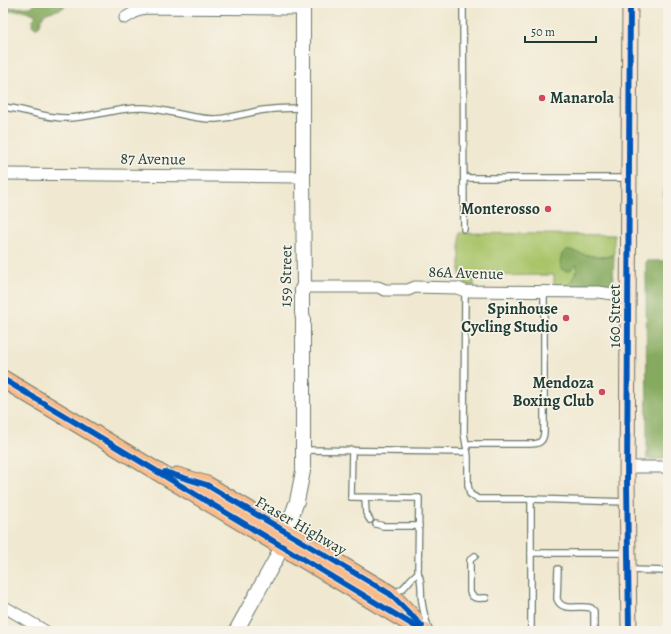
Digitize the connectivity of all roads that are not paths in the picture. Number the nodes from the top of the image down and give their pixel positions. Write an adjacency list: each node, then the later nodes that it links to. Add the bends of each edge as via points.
1 (463, 3): 9 (lane)
2 (630, 3): 10 (main road, 160 Street)
3 (303, 6): 4 (street, via 146,8); 6 (street, 159 Street)
4 (125, 18)
5 (3, 107): 6 (lane, via 57,117 77,117 116,109 141,108 212,119 264,110)
6 (303, 108): 8 (street, 159 Street)
7 (3, 174): 8 (street, 87 Avenue)
8 (303, 177): 12 (street, 159 Street)
9 (464, 178): 10 (lane); 11 (lane)
10 (628, 178): 15 (main road, 160 Street)
11 (464, 230)
12 (304, 287): 13 (street, 86A Avenue, via 378,287 385,290 408,290 415,287 457,288); 18 (street, 159 Street)
13 (465, 291): 14 (street, 86A Avenue); 17 (lane)
14 (544, 292): 15 (street, 86A Avenue, via 598,292); 17 (lane, via 542,441 530,444)
15 (628, 296): 21 (main road, 160 Street)
16 (3, 379): 29 (main road, Fraser Highway, via 148,466)
17 (466, 444): 20 (lane)
18 (304, 450): 19 (lane); 29 (street, 159 Street, via 301,486)
19 (352, 450): 20 (lane); 23 (lane, via 351,497)
20 (467, 452): 24 (lane, via 468,489 471,496 482,499)
21 (627, 467): 22 (street); 25 (main road, 160 Street)
22 (668, 467)
23 (365, 498): 26 (lane, via 366,513); 28 (lane, via 419,498)
24 (531, 499): 25 (lane); 30 (lane)
25 (628, 502): 31 (main road, 160 Street)
26 (370, 520)
27 (376, 524): 28 (lane)
28 (419, 526): 36 (lane)
29 (284, 540): 37 (main road, Fraser Highway); 41 (street, 159 Street); 42 (main road, Fraser Highway)
30 (531, 553): 31 (lane); 45 (lane)
31 (628, 553): 34 (main road, 160 Street)
32 (474, 556): 38 (lane, via 470,560 470,592 476,598)
33 (558, 569): 46 (lane, via 558,602 566,607 591,608 594,611)
34 (628, 570): 35 (lane); 47 (main road, 160 Street)
35 (668, 571)
36 (418, 573): 37 (lane, via 403,590); 44 (lane, via 421,578 424,614)
37 (390, 594): 43 (main road, Fraser Highway)
38 (486, 598)
39 (3, 606): 40 (street)
40 (44, 631)
41 (236, 631)
42 (423, 631)
43 (426, 631)
44 (430, 631)
45 (531, 631)
46 (594, 631)
47 (630, 631)

